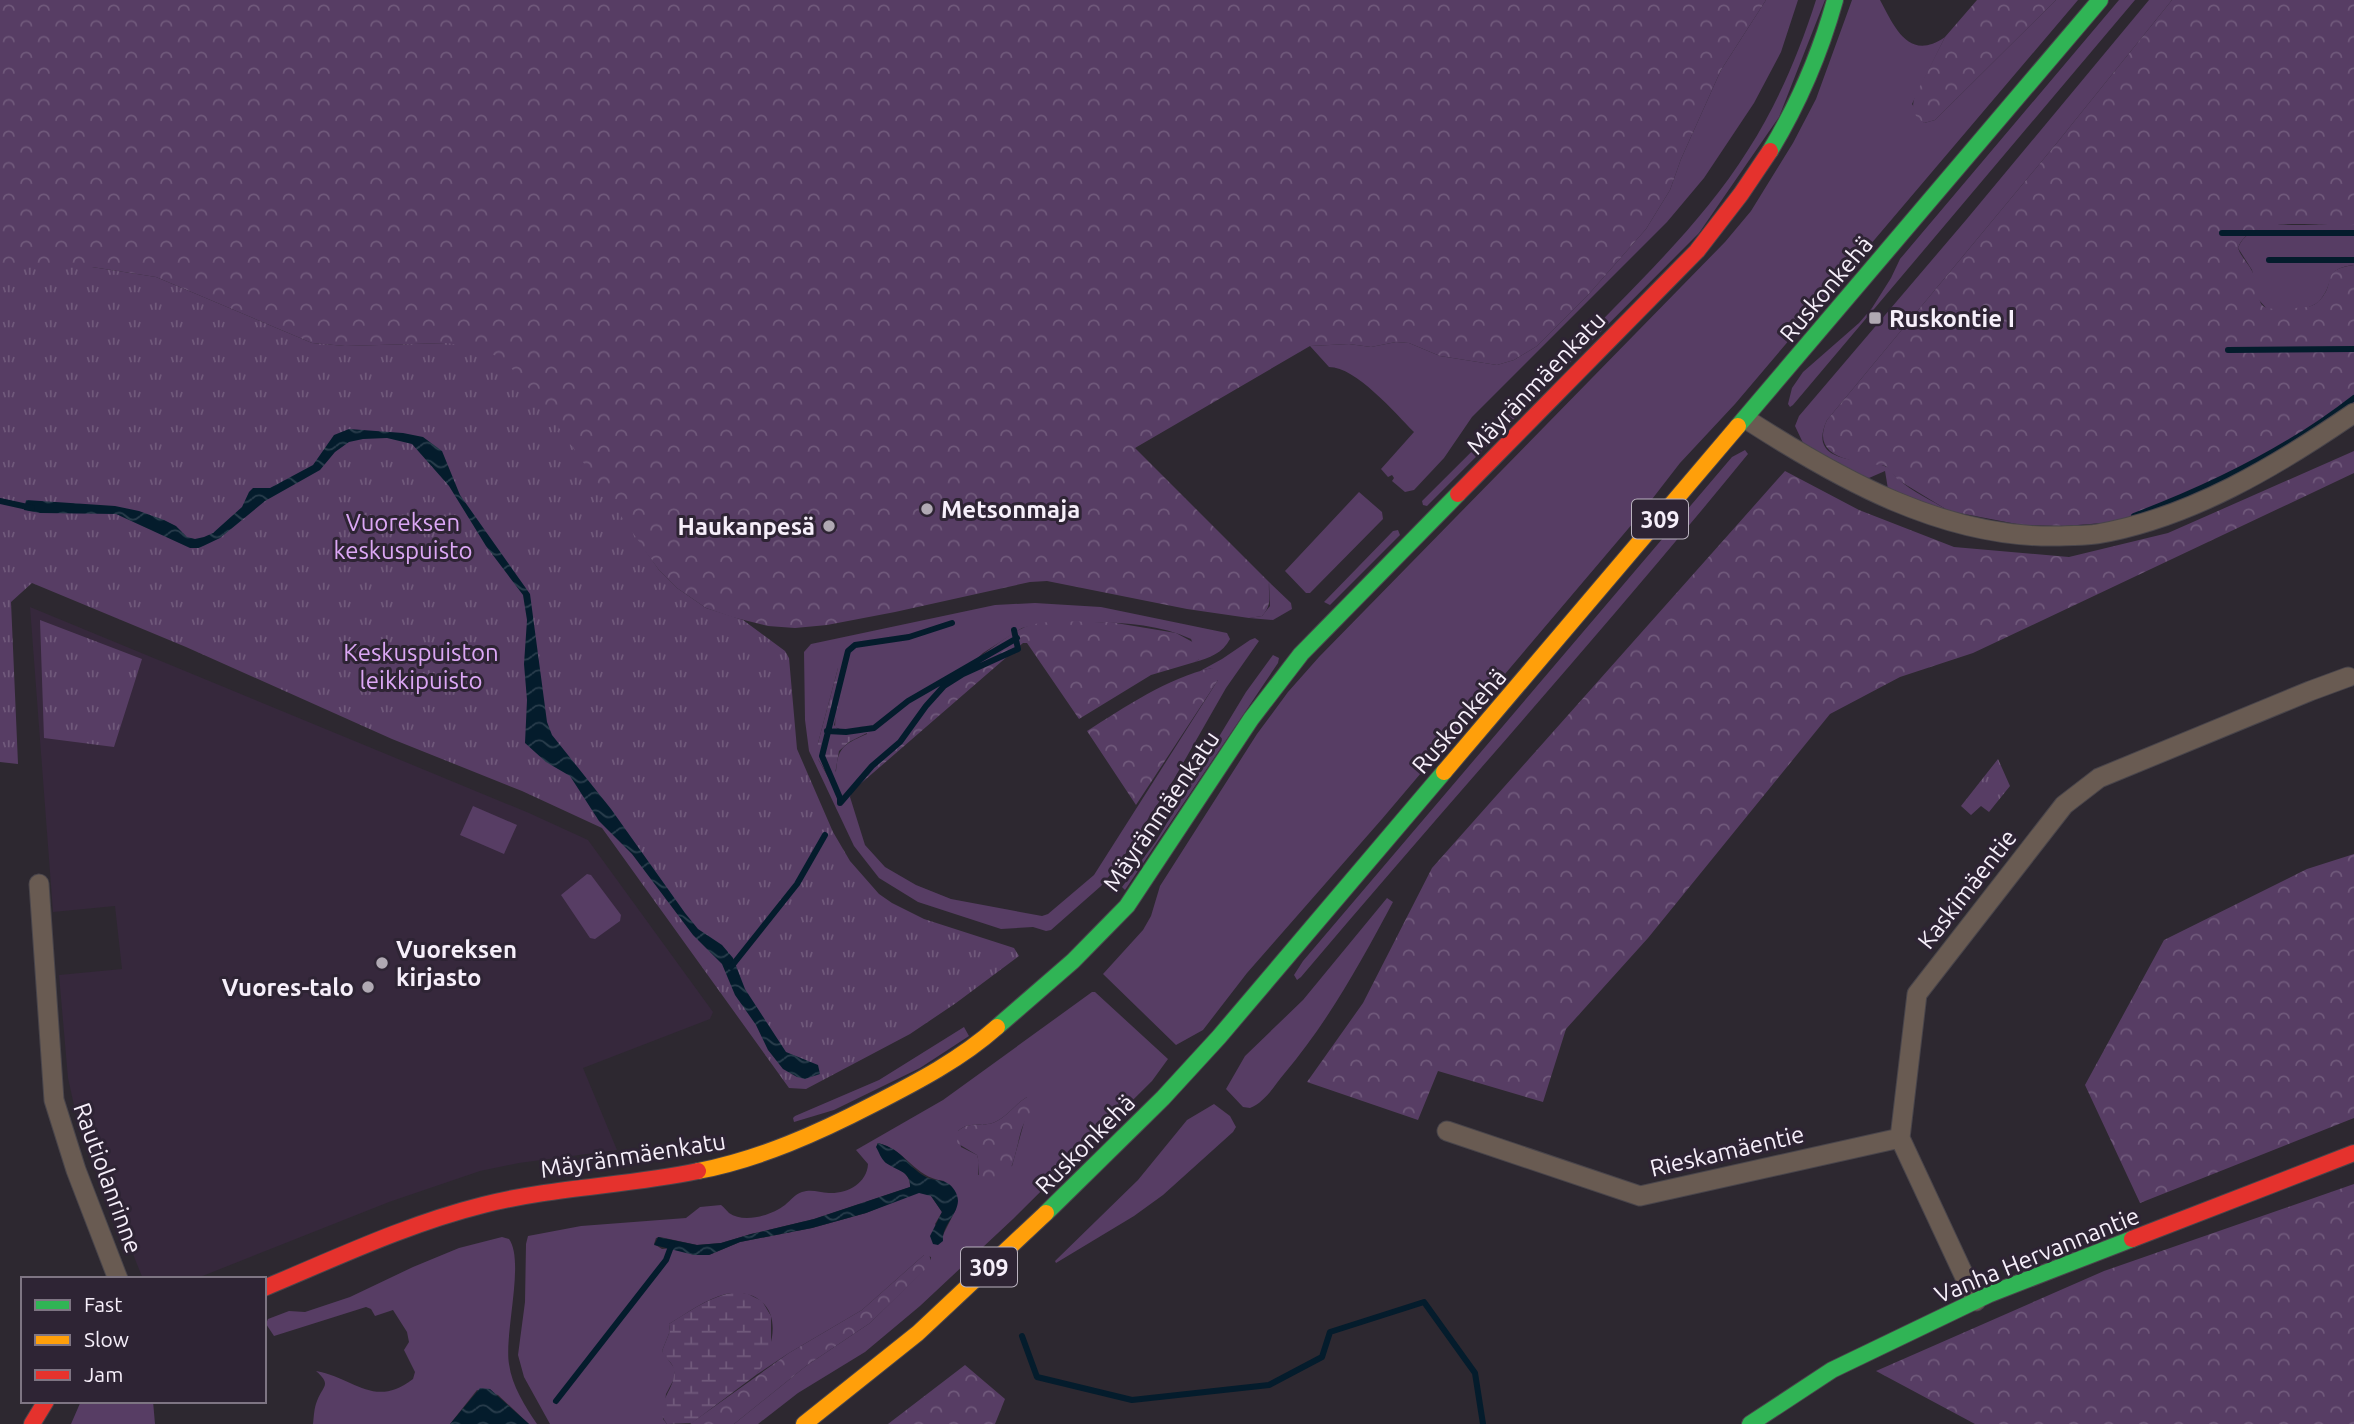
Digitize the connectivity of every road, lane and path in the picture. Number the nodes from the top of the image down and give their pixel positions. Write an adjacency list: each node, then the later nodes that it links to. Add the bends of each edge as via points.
1 (1835, 0): 11 (street, Mäyränmäenkatu, via 1796,104 1769,156 1736,204 1697,251 1301,654 1251,719 1127,906 1073,961 987,1036 881,1102 758,1156 662,1179 484,1205 409,1227)
2 (2100, 0): 4 (street, Ruskonkehä / 309)
3 (2354, 413): 4 (street, via 2270,466 2194,504 2144,523 2095,534 2039,536 1986,530 1873,493)
4 (1746, 419): 15 (street, Ruskonkehä / 309, via 1163,1098 918,1333)
5 (2348, 677): 8 (street, Kaskimäentie, via 2099,778 2064,805 1917,993)
6 (39, 884): 10 (street, Rautiolanrinne, via 54,1100)
7 (1447, 1130): 8 (street, Rieskamäentie, via 1640,1196)
8 (1900, 1138): 12 (street)
9 (2354, 1153): 12 (street, Vanha Hervannantie)
10 (117, 1277)
11 (266, 1287)
12 (1976, 1301): 16 (street, Vanha Hervannantie, via 1832,1370)
13 (45, 1403): 14 (street)
14 (32, 1424)
15 (804, 1424)
16 (1750, 1424)

